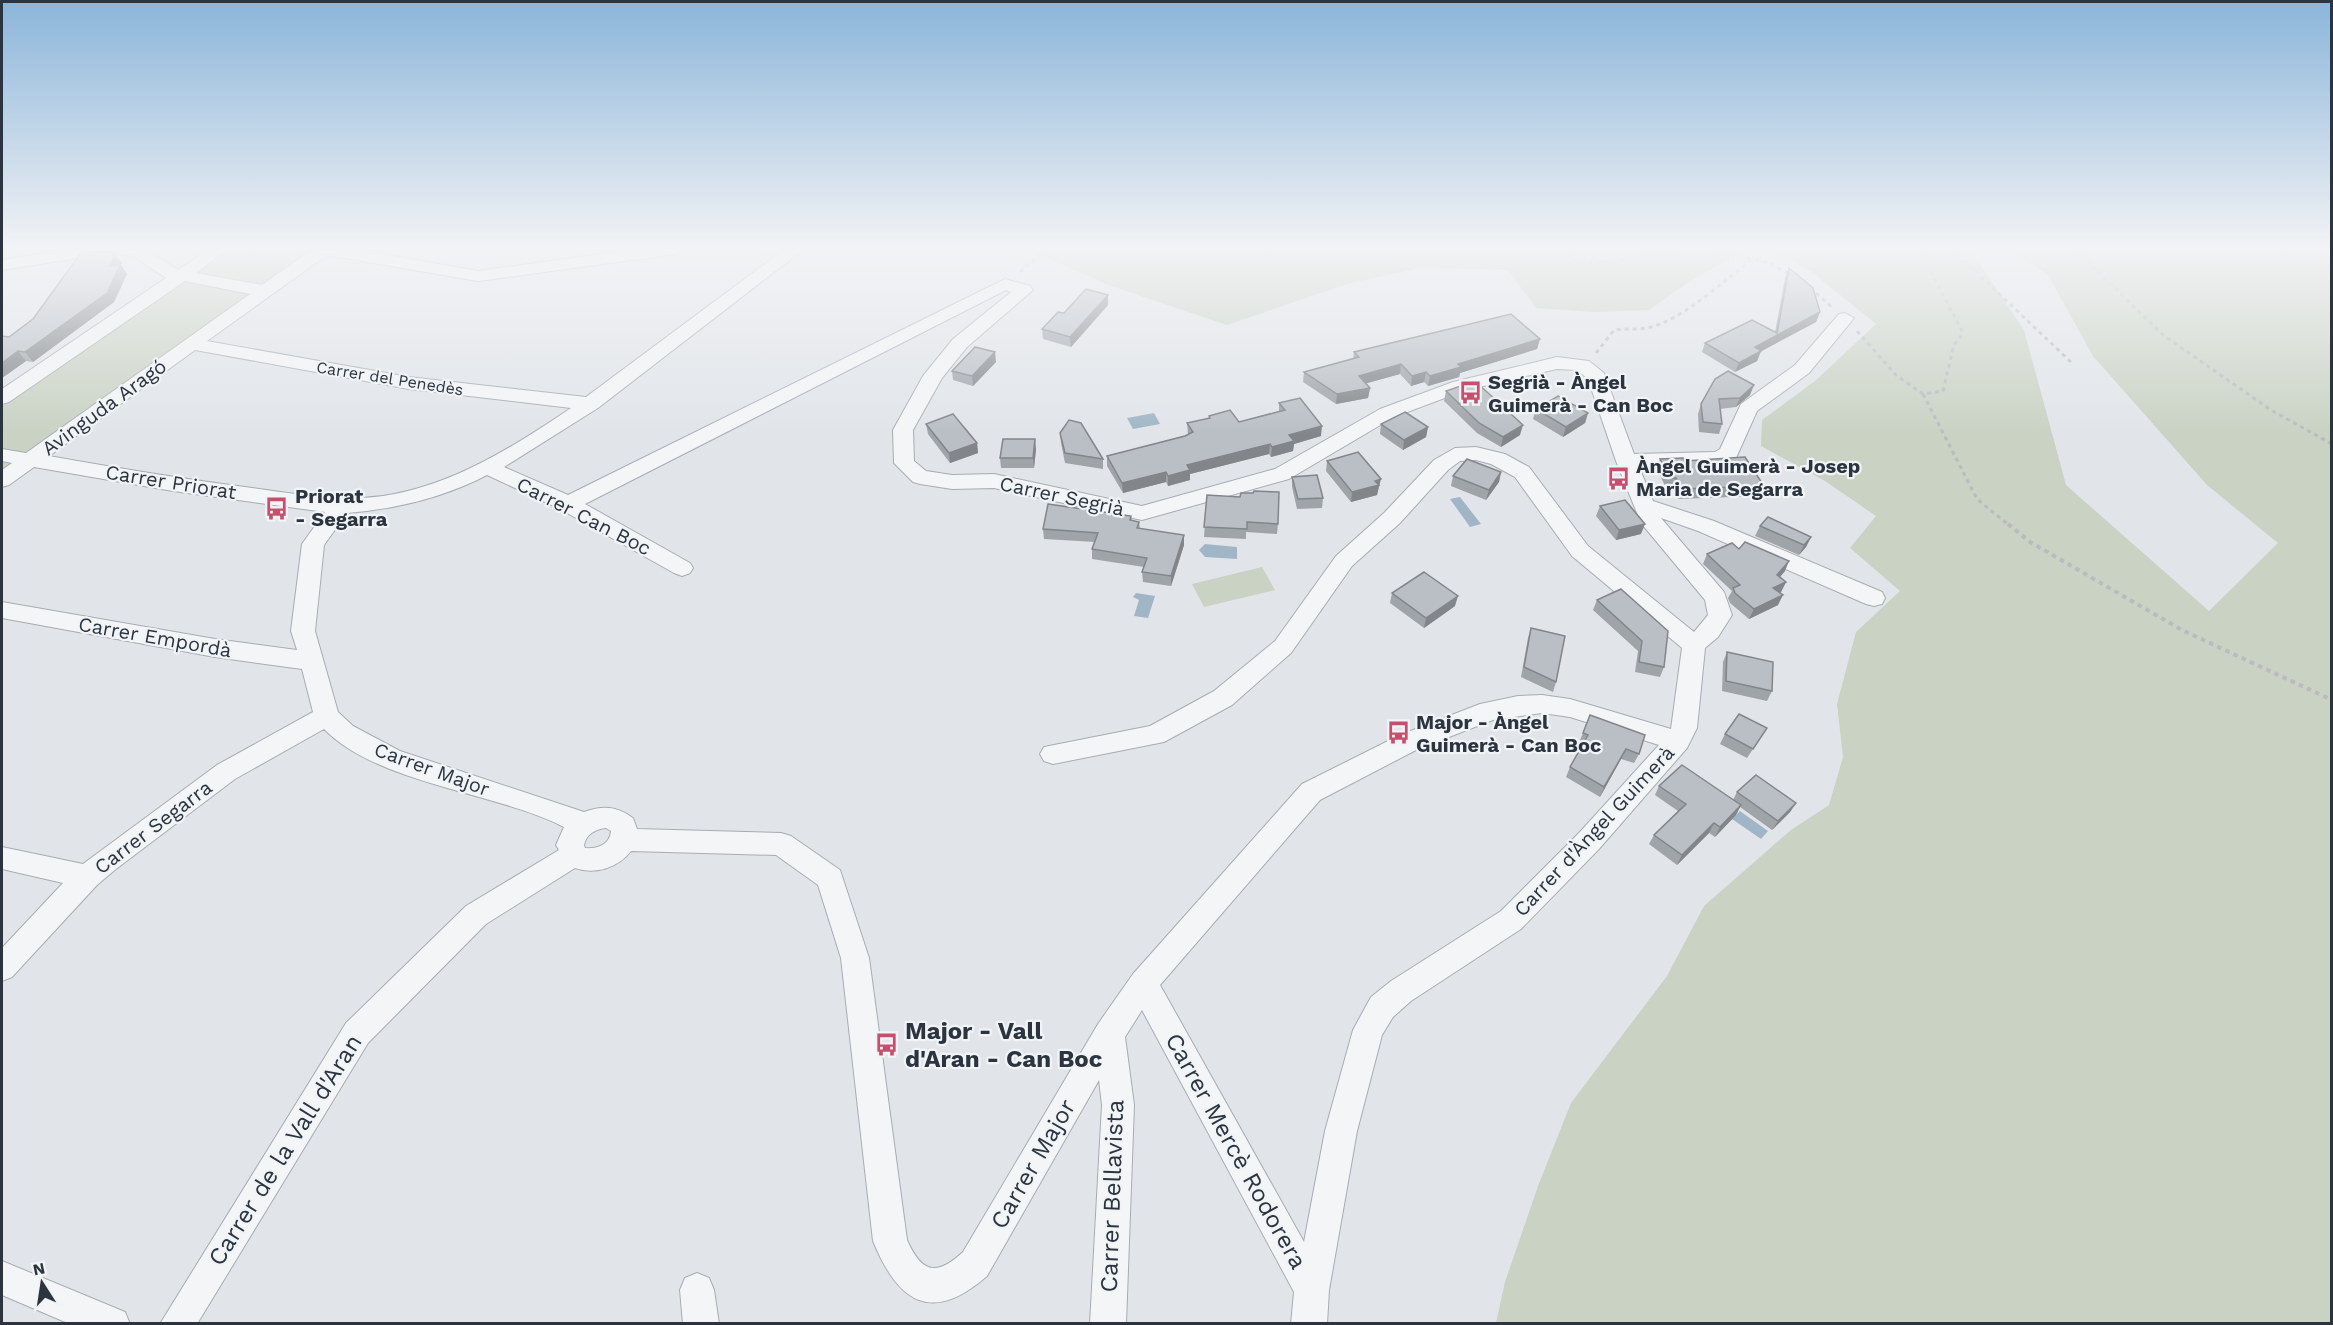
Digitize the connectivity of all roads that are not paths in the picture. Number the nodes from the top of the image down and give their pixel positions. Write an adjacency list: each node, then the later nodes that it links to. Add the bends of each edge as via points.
1 (130, 311): 8 (street)
2 (237, 311): 7 (street, Avinguda Aragó)
3 (714, 311): 9 (street, Carrer Priorat)
4 (952, 311): 15 (street, Carrer Segrià)
5 (999, 311): 12 (street, Carrer Segrià, via 960,343 933,376 903,430 904,463 920,477 952,482 994,481 1142,513 1282,474 1387,413 1460,386 1557,363 1589,371)
6 (1845, 318): 12 (street, via 1802,369 1748,408 1729,453 1718,458)
7 (191, 344): 9 (street, Carrer del Penedès, via 409,383); 11 (street, Avinguda Aragó)
8 (2, 398)
9 (591, 404): 13 (street, Carrer Priorat, via 567,422)
10 (2, 455): 11 (street, Carrer Priorat)
11 (32, 459): 14 (street, Avinguda Aragó); 17 (street, Carrer Priorat, via 172,484)
12 (1626, 461): 16 (street)
13 (486, 467): 15 (street, Carrer Can Boc); 17 (street, Carrer Priorat, via 400,501)
14 (2, 480)
15 (568, 504): 18 (street, Carrer Can Boc)
16 (1644, 505): 19 (street, via 1706,526); 21 (street, via 1652,523 1706,585 1719,607 1717,623)
17 (340, 507): 22 (street, via 313,544 303,631)
18 (682, 567)
19 (1874, 598)
20 (2, 610): 22 (street, Carrer Empordà)
21 (1694, 645): 24 (street, Carrer d'Àngel Guimerà, via 1684,728); 25 (street, via 1580,551 1522,472 1476,453 1455,455 1344,561 1284,647 1223,698 1155,735)
22 (310, 661): 23 (street)
23 (327, 716): 26 (street, Carrer Major, via 344,733 391,758 567,815); 30 (street, Carrer Segarra, via 226,772)
24 (1678, 741): 32 (street, Carrer Major, via 1570,708 1542,704 1489,711 1409,742 1311,792); 36 (street, Carrer d'Àngel Guimerà, via 1589,841 1511,920 1382,1007 1368,1030 1341,1131)
25 (1053, 754)
26 (584, 824): 27 (street, via 601,817 615,819 624,826); 28 (street, via 570,841)
27 (623, 840): 28 (street, via 614,852 599,860 586,861); 33 (street, Carrer Major, via 781,844 830,878 855,958 890,1241 898,1263 910,1278 927,1288 945,1287 961,1280 975,1264)
28 (574, 855): 38 (street, Carrer de la Vall d'Aran, via 476,915 357,1033)
29 (2, 858): 30 (street)
30 (87, 877): 31 (street, Carrer Segarra)
31 (2, 968)
32 (1143, 983): 33 (street, Carrer Major); 36 (street, Carrer Mercè Rodorera)
33 (1109, 1034): 40 (street, Carrer Bellavista, via 1118,1105)
34 (2, 1278): 37 (street)
35 (697, 1290): 39 (street)
36 (1312, 1290): 41 (street, Carrer Mercè Rodorera)
37 (113, 1323)
38 (177, 1323)
39 (701, 1323)
40 (1108, 1323)
41 (1309, 1323)

